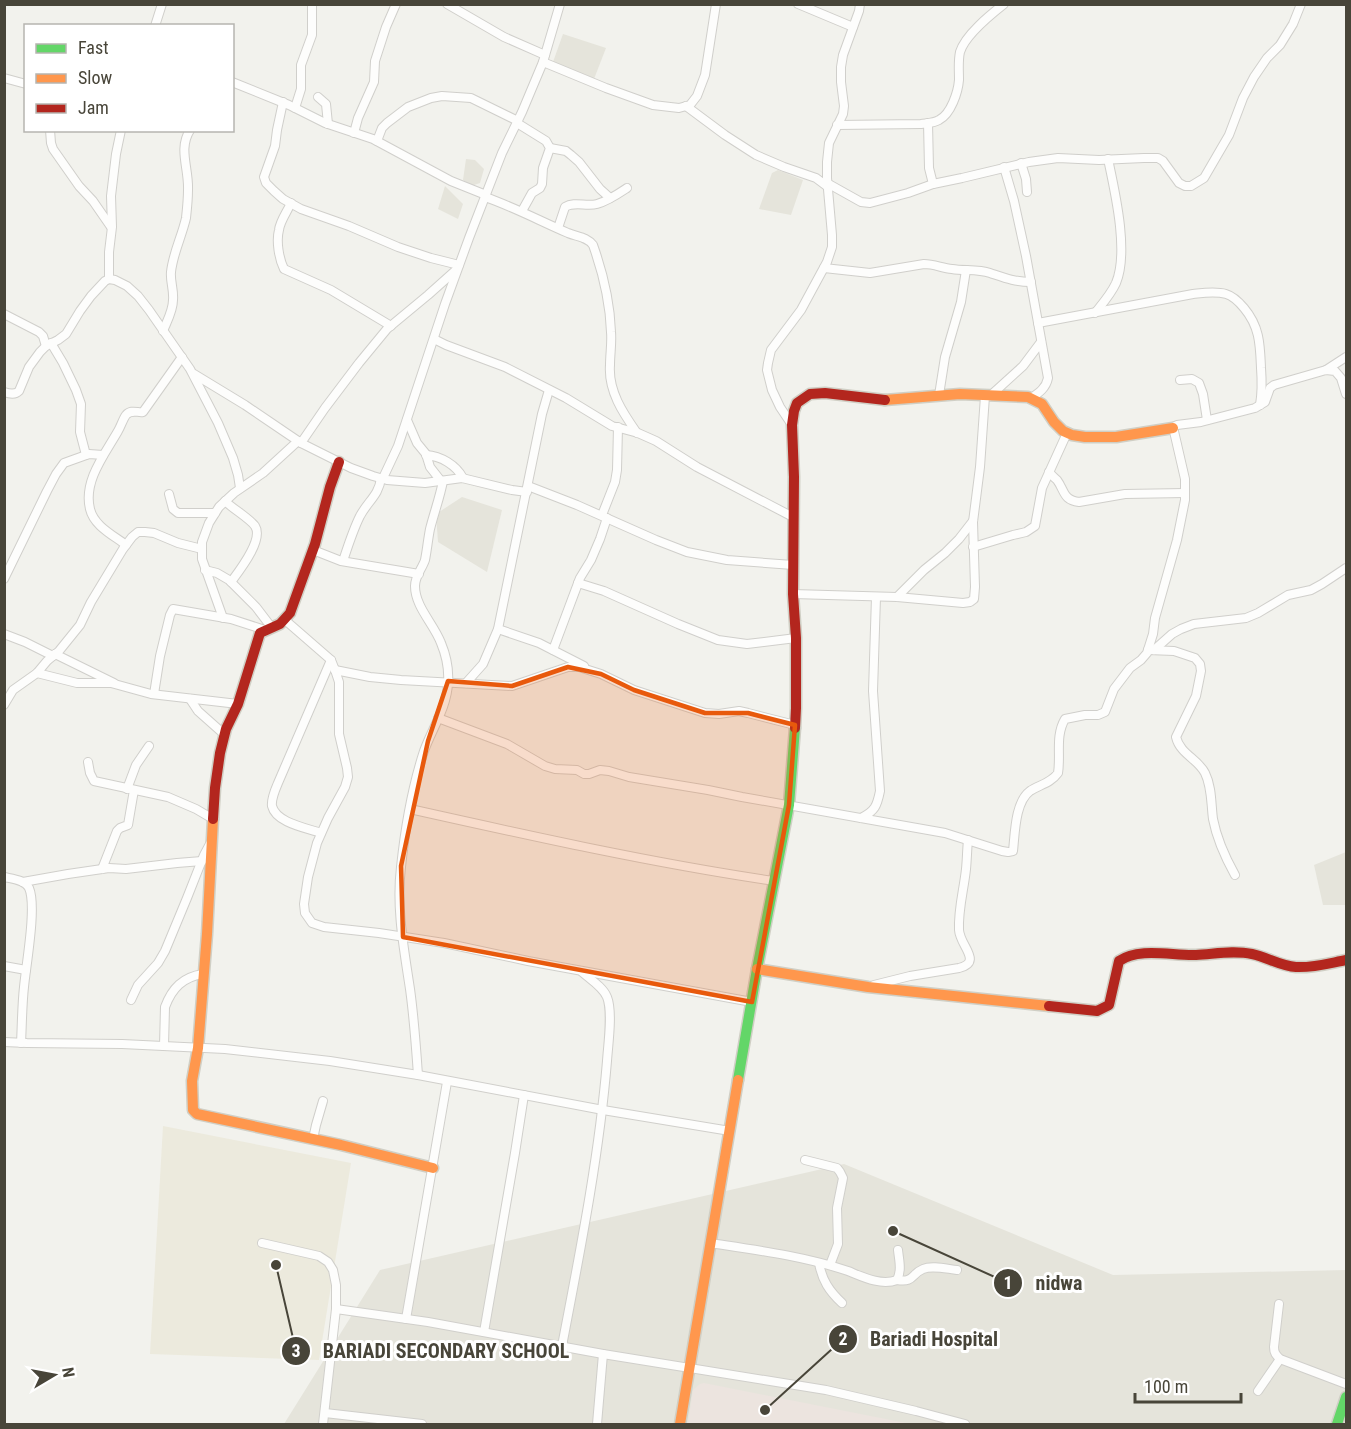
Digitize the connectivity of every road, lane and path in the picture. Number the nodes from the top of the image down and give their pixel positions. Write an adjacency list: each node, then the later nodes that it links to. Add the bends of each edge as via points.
1 (162, 4): 11 (street)
2 (312, 4): 20 (street, via 312,35 301,65 301,89)
3 (396, 4): 28 (street, via 375,61 374,82)
4 (447, 4): 13 (street)
5 (560, 4): 13 (street)
6 (716, 4): 19 (street, via 705,75 697,96)
7 (798, 4): 12 (street)
8 (860, 4): 12 (street)
9 (1004, 4): 22 (street, via 965,41 952,104 942,119)
10 (1301, 4): 31 (street, via 1280,45 1254,77 1229,135 1204,178 1185,186 1158,158)
11 (156, 24)
12 (853, 27): 24 (street, via 841,67 844,106)
13 (544, 59): 19 (street, via 653,105); 21 (street)
14 (4, 78): 15 (street)
15 (24, 83)
16 (234, 83): 18 (street)
17 (318, 97): 23 (street, via 326,104)
18 (283, 102): 20 (street); 40 (street, via 275,146 264,177 274,191)
19 (686, 106): 35 (street, via 756,155)
20 (295, 108): 23 (street)
21 (517, 122): 29 (street, via 471,98 442,96 408,108 382,128); 30 (street, via 546,141); 38 (street)
22 (928, 123): 24 (street); 34 (street)
23 (328, 124): 28 (street)
24 (837, 125): 35 (street, via 829,143)
25 (50, 132): 42 (street, via 53,149)
26 (121, 132): 42 (street, via 111,196)
27 (189, 132): 53 (street, via 183,150 188,172 186,218 171,272 172,308)
28 (354, 133): 29 (street)
29 (377, 141): 38 (street)
30 (549, 148): 39 (street, via 572,155); 41 (street, via 540,188 532,193)
31 (1108, 159): 32 (street, via 1058,158); 49 (street, via 1122,242 1121,263 1112,293)
32 (1021, 163): 33 (street); 37 (street)
33 (1004, 167): 34 (street); 48 (street)
34 (933, 184): 35 (street, via 870,203)
35 (827, 185): 45 (street, via 832,248)
36 (627, 188): 39 (street)
37 (1027, 192)
38 (485, 196): 41 (street); 44 (street)
39 (610, 198): 43 (street, via 597,204 568,205)
40 (291, 203): 44 (street); 52 (street, via 279,228 278,246 284,269 331,290)
41 (522, 211): 43 (street)
42 (112, 227): 47 (street)
43 (558, 228): 74 (street, via 593,245 607,294 612,346 609,368 614,396)
44 (458, 267): 52 (street); 54 (street)
45 (824, 268): 46 (street, via 870,273 933,264); 71 (street, via 801,310 771,350 768,363 772,390)
46 (966, 270): 48 (street); 65 (street)
47 (109, 279): 53 (street, via 127,286 138,296); 56 (street, via 80,310 66,334)
48 (1031, 282): 51 (street)
49 (1095, 313): 51 (street); 68 (street, via 1196,294 1226,294 1252,316 1258,331)
50 (4, 314): 56 (street, via 39,332)
51 (1038, 322): 55 (street)
52 (391, 326): 76 (street)
53 (163, 331): 57 (street)
54 (434, 339): 62 (street, via 505,367); 69 (street)
55 (1041, 342): 66 (street, via 1023,366); 67 (street, via 1047,384)
56 (48, 344): 63 (street, via 29,367 19,391); 77 (street, via 63,363 81,404 80,432)
57 (182, 357): 60 (street); 78 (street, via 144,412 127,413)
58 (1347, 357): 59 (street)
59 (1326, 370): 64 (street, via 1335,371); 68 (street, via 1274,385)
60 (192, 373): 76 (street); 85 (street, via 233,458)
61 (1180, 380): 70 (street, via 1199,383)
62 (549, 390): 72 (street); 86 (street)
63 (4, 392)
64 (1347, 394)
65 (939, 395): 66 (street); 71 (street, via 888,400 810,394 798,403)
66 (987, 396): 67 (street); 93 (street)
67 (1031, 398): 75 (street, via 1045,406 1054,422)
68 (1260, 406): 70 (street)
69 (407, 420): 79 (street); 82 (street)
70 (1207, 420): 73 (street)
71 (792, 425): 92 (street)
72 (618, 427): 74 (street); 91 (street, via 617,470)
73 (1173, 428): 75 (street, via 1109,437); 87 (street)
74 (638, 433): 92 (street)
75 (1067, 433): 81 (street)
76 (300, 442): 80 (street); 85 (street)
77 (86, 455): 78 (street); 103 (street, via 64,463 56,474)
78 (104, 455): 94 (street, via 91,481 90,511 102,528)
79 (426, 455): 83 (street, via 449,463); 84 (street)
80 (339, 462): 82 (street); 97 (street)
81 (1049, 472): 87 (street, via 1072,501 1125,494); 95 (street, via 1035,526)
82 (382, 478): 84 (street); 98 (street, via 379,490 355,526)
83 (463, 478): 84 (street); 86 (street, via 512,490)
84 (442, 481): 102 (street)
85 (240, 488): 89 (street)
86 (527, 489): 91 (street); 112 (street)
87 (1185, 493): 116 (street)
88 (169, 494): 90 (street, via 178,513)
89 (225, 501): 90 (street); 104 (street, via 257,531 251,551)
90 (215, 513): 96 (street)
91 (604, 517): 99 (street, via 687,552 727,560); 105 (street, via 600,539)
92 (793, 517): 99 (street)
93 (973, 521): 95 (street); 108 (street)
94 (126, 545): 96 (street, via 138,532 145,531); 117 (street, via 80,625)
95 (973, 547): 108 (street, via 975,587 970,602)
96 (202, 549): 101 (street)
97 (313, 550): 98 (street); 110 (street)
98 (343, 561): 102 (street)
99 (793, 565): 106 (street)
100 (1347, 568): 116 (street, via 1311,590 1287,595 1245,618 1181,629)
101 (205, 570): 104 (street); 109 (street)
102 (418, 574): 122 (street, via 418,600 441,642)
103 (4, 579)
104 (231, 582): 111 (street, via 256,607)
105 (578, 582): 114 (street, via 718,640 747,644); 115 (street)
106 (793, 594): 107 (street); 114 (street)
107 (876, 597): 108 (street); 137 (street, via 873,691 880,791 878,804)
108 (897, 597)
109 (223, 618): 111 (street); 125 (street, via 171,611)
110 (285, 620): 111 (street); 118 (street)
111 (268, 629): 127 (street, via 260,633)
112 (498, 629): 115 (street); 123 (street, via 483,664)
113 (4, 634): 117 (street)
114 (796, 638): 130 (street)
115 (553, 650): 121 (street)
116 (1151, 650): 140 (street, via 1114,689 1105,712 1065,719 1058,743 1058,773 1024,796 1012,850 1002,851); 146 (street, via 1185,654 1200,664 1196,696 1176,737 1185,753 1205,773 1219,843)
117 (54, 655): 120 (street); 124 (street)
118 (331, 660): 119 (street); 139 (street, via 272,802 285,820)
119 (336, 670): 122 (street, via 370,677); 139 (street, via 339,734 348,777)
120 (37, 673): 124 (street, via 77,683); 128 (street, via 13,690)
121 (601, 674): 123 (street, via 568,667 512,686); 130 (street, via 634,690 705,713 748,712)
122 (448, 681): 123 (street); 129 (street)
123 (466, 683)
124 (117, 684): 125 (street)
125 (154, 694): 126 (street)
126 (190, 699): 127 (street); 131 (street)
127 (238, 704): 131 (street)
128 (4, 705)
129 (438, 718): 135 (street, via 507,744 555,769 584,774 609,771); 136 (street, via 424,751)
130 (795, 725): 135 (street)
131 (225, 735): 138 (street, via 214,788)
132 (149, 746): 134 (street, via 136,765)
133 (88, 762): 134 (street, via 94,781)
134 (130, 789): 138 (street, via 168,797); 142 (street, via 128,825 117,831)
135 (789, 805): 137 (street); 148 (street)
136 (410, 809): 148 (street, via 590,849); 150 (street, via 399,891)
137 (861, 818): 140 (street)
138 (213, 819): 141 (street)
139 (321, 833): 150 (street, via 308,877 304,904 308,919 324,927)
140 (968, 840): 157 (street, via 959,926 961,940 970,955 968,964)
141 (211, 842): 143 (street); 156 (street)
142 (109, 850): 144 (street); 145 (street)
143 (202, 861): 145 (street); 158 (street, via 165,951)
144 (102, 869): 145 (street); 149 (street)
145 (120, 869)
146 (1235, 875)
147 (4, 877): 149 (street)
148 (774, 881): 153 (street)
149 (23, 882): 154 (street, via 32,897)
150 (403, 937): 155 (street); 164 (street)
151 (1347, 960): 157 (street, via 1297,967 1234,952 1122,957 1109,1005 1097,1011)
152 (4, 966): 154 (street)
153 (758, 969): 157 (street); 159 (street)
154 (26, 970): 161 (street)
155 (580, 970): 159 (street); 168 (street, via 607,996 609,1029)
156 (203, 974): 162 (street, via 192,975 178,984 167,1001); 163 (street)
157 (868, 987)
158 (131, 1000)
159 (752, 1002): 169 (street)
160 (4, 1042): 161 (street)
161 (21, 1043): 162 (street)
162 (164, 1046): 163 (street)
163 (198, 1048): 164 (street, via 330,1061); 170 (street, via 192,1082 194,1112)
164 (418, 1075): 165 (street)
165 (447, 1082): 166 (street); 172 (street)
166 (524, 1095): 168 (street); 184 (street)
167 (323, 1101): 170 (street)
168 (603, 1110): 169 (street); 185 (street)
169 (730, 1131): 174 (street)
170 (313, 1138): 172 (street)
171 (805, 1160): 177 (street, via 837,1168 843,1178 837,1217 838,1244)
172 (433, 1168): 183 (street)
173 (262, 1243): 182 (street, via 319,1256 328,1262 336,1285)
174 (710, 1243): 176 (street); 188 (street)
175 (898, 1250): 179 (street)
176 (819, 1263): 177 (street); 180 (street, via 829,1290)
177 (830, 1265): 179 (street, via 869,1279)
178 (957, 1270): 179 (street, via 929,1267 914,1278)
179 (897, 1280)
180 (842, 1303)
181 (1279, 1304): 187 (street, via 1274,1352)
182 (336, 1309): 183 (street); 192 (street)
183 (406, 1319): 184 (street)
184 (484, 1332): 185 (street)
185 (562, 1346): 186 (street)
186 (603, 1353): 188 (street); 195 (street)
187 (1280, 1359): 189 (street); 190 (street)
188 (689, 1368): 196 (street); 197 (street, via 826,1390)
189 (1347, 1384)
190 (1258, 1391)
191 (1347, 1397): 198 (street)
192 (325, 1413): 193 (street); 194 (street)
193 (323, 1425)
194 (422, 1425)
195 (597, 1425)
196 (680, 1425)
197 (965, 1425)
198 (1337, 1425)

